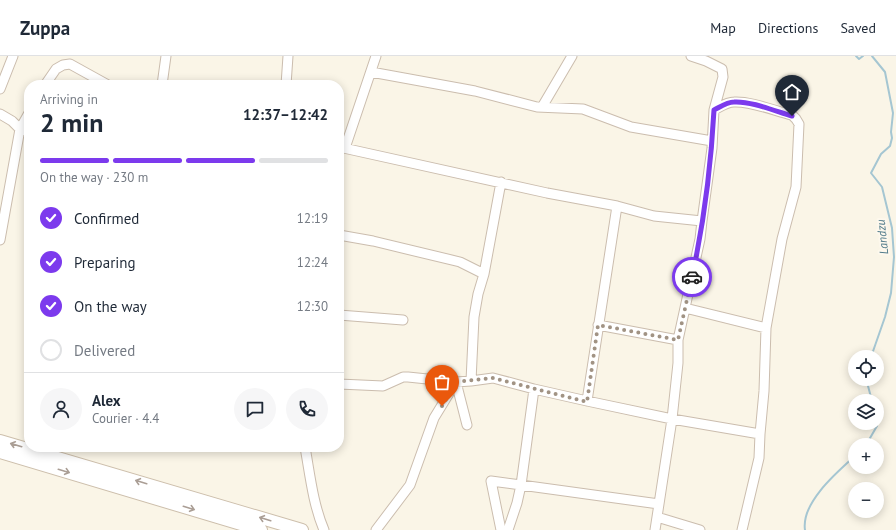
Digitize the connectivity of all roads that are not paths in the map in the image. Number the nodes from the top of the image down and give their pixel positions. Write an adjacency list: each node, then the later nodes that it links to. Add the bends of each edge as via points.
1 (13, 56): 14 (street)
2 (62, 56): 8 (street)
3 (166, 56): 12 (street)
4 (288, 56): 13 (street)
5 (376, 56): 9 (street)
6 (572, 56): 15 (street)
7 (691, 56): 16 (street, via 722,69 723,77)
8 (70, 64): 10 (street, via 56,69); 11 (street)
9 (371, 72): 15 (street, via 475,91); 22 (street)
10 (48, 80)
11 (99, 80)
12 (163, 80)
13 (286, 80)
14 (0, 88)
15 (542, 107): 21 (street, via 582,109 631,128)
16 (714, 110): 21 (street); 34 (street, via 729,102 759,106 792,116 799,124 796,187 782,239)
17 (0, 114): 19 (street, via 12,120)
18 (24, 122): 19 (street)
19 (20, 129): 20 (street); 28 (street)
20 (24, 130)
21 (712, 141): 26 (street)
22 (344, 142)
23 (344, 147): 24 (street)
24 (501, 182): 25 (street); 29 (street)
25 (617, 206): 26 (street, via 654,216); 33 (street)
26 (702, 221): 30 (street)
27 (344, 236): 29 (street, via 460,262)
28 (0, 237)
29 (484, 274): 36 (street, via 474,317)
30 (685, 308): 34 (street); 35 (street)
31 (344, 315): 32 (street)
32 (403, 320)
33 (598, 325): 35 (street); 40 (street)
34 (766, 328): 43 (street)
35 (678, 340): 41 (street)
36 (471, 381): 37 (street); 39 (street, via 493,378)
37 (456, 382): 38 (street, via 403,377 383,386); 42 (street); 55 (street, via 434,418 410,485)
38 (344, 384)
39 (534, 389): 40 (street); 49 (street)
40 (587, 402): 41 (street)
41 (672, 419): 43 (street); 50 (street)
42 (467, 425)
43 (760, 434): 60 (street, via 759,458)
44 (0, 441): 45 (street, one-way to 44)
45 (24, 448)
46 (0, 452): 52 (street, one-way to 52)
47 (37, 452): 53 (street, one-way to 47)
48 (306, 452): 54 (street, via 311,484)
49 (521, 485): 50 (street); 56 (street, via 491,481); 57 (street)
50 (659, 504): 51 (street)
51 (657, 517): 58 (street); 59 (street)
52 (261, 530)
53 (302, 530)
54 (324, 530)
55 (376, 530)
56 (501, 530)
57 (508, 530)
58 (655, 530)
59 (700, 530)
60 (742, 530)

